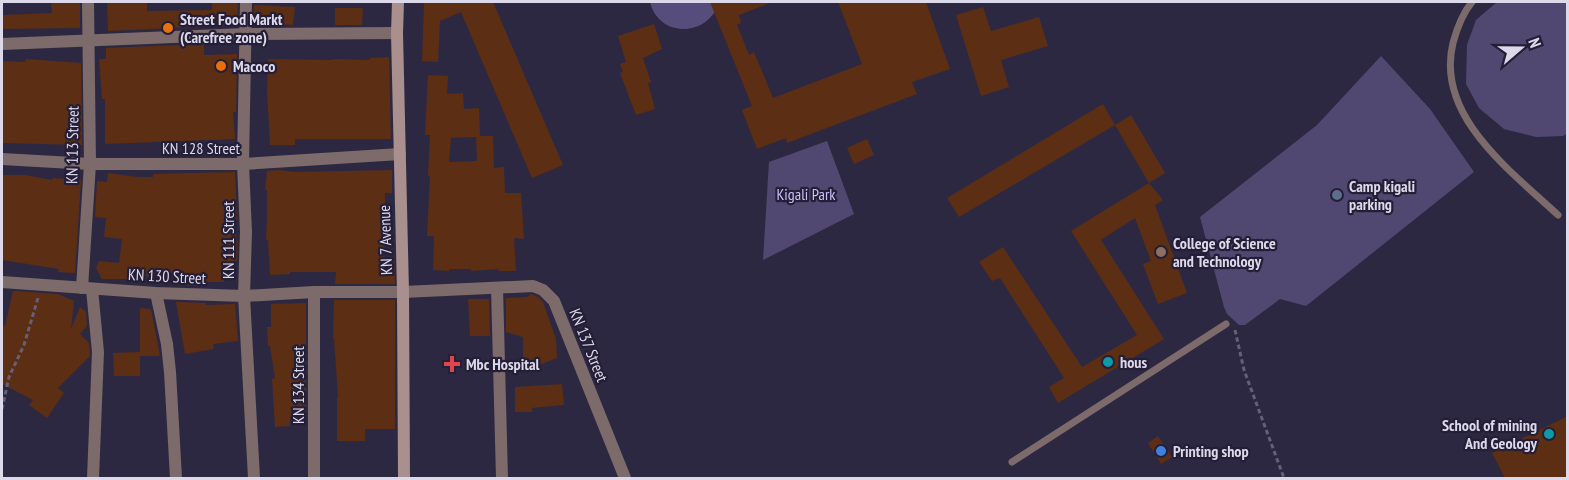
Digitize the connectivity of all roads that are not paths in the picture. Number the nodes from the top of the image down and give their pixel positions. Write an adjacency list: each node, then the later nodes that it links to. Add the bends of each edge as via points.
1 (88, 2): 7 (street, KN 113 Street)
2 (246, 2): 6 (street, KN 111 Street)
3 (398, 2): 5 (street, KN 7 Avenue)
4 (1472, 2): 13 (lane, via 1458,25 1449,58 1455,96 1489,150)
5 (397, 33): 6 (street); 9 (street, KN 7 Avenue)
6 (246, 34): 7 (street); 12 (street, KN 111 Street)
7 (90, 42): 8 (street); 11 (street, KN 113 Street)
8 (2, 44)
9 (400, 154): 12 (street, KN 128 Street); 18 (street, KN 7 Avenue)
10 (2, 159): 11 (street, KN 128 Street)
11 (90, 164): 12 (street, KN 128 Street); 15 (street, KN 113 Street)
12 (243, 164): 20 (street, KN 111 Street)
13 (1558, 215)
14 (2, 282): 15 (street, KN 130 Street)
15 (87, 288): 19 (street, KN 130 Street); 23 (street, KN 113 Street, via 98,352)
16 (497, 288): 18 (street, KN 137 Street); 28 (street); 29 (street, KN 137 Street, via 533,286 554,301)
17 (314, 291): 18 (street, KN 130 Street); 20 (street, KN 130 Street); 26 (street, KN 134 Street)
18 (403, 292): 27 (street, KN 7 Avenue)
19 (156, 293): 20 (street, KN 130 Street); 24 (street, via 167,344)
20 (244, 296): 25 (street, KN 111 Street)
21 (1226, 324): 22 (lane)
22 (1012, 462)
23 (93, 478)
24 (176, 478)
25 (254, 478)
26 (314, 478)
27 (404, 478)
28 (502, 478)
29 (625, 478)

